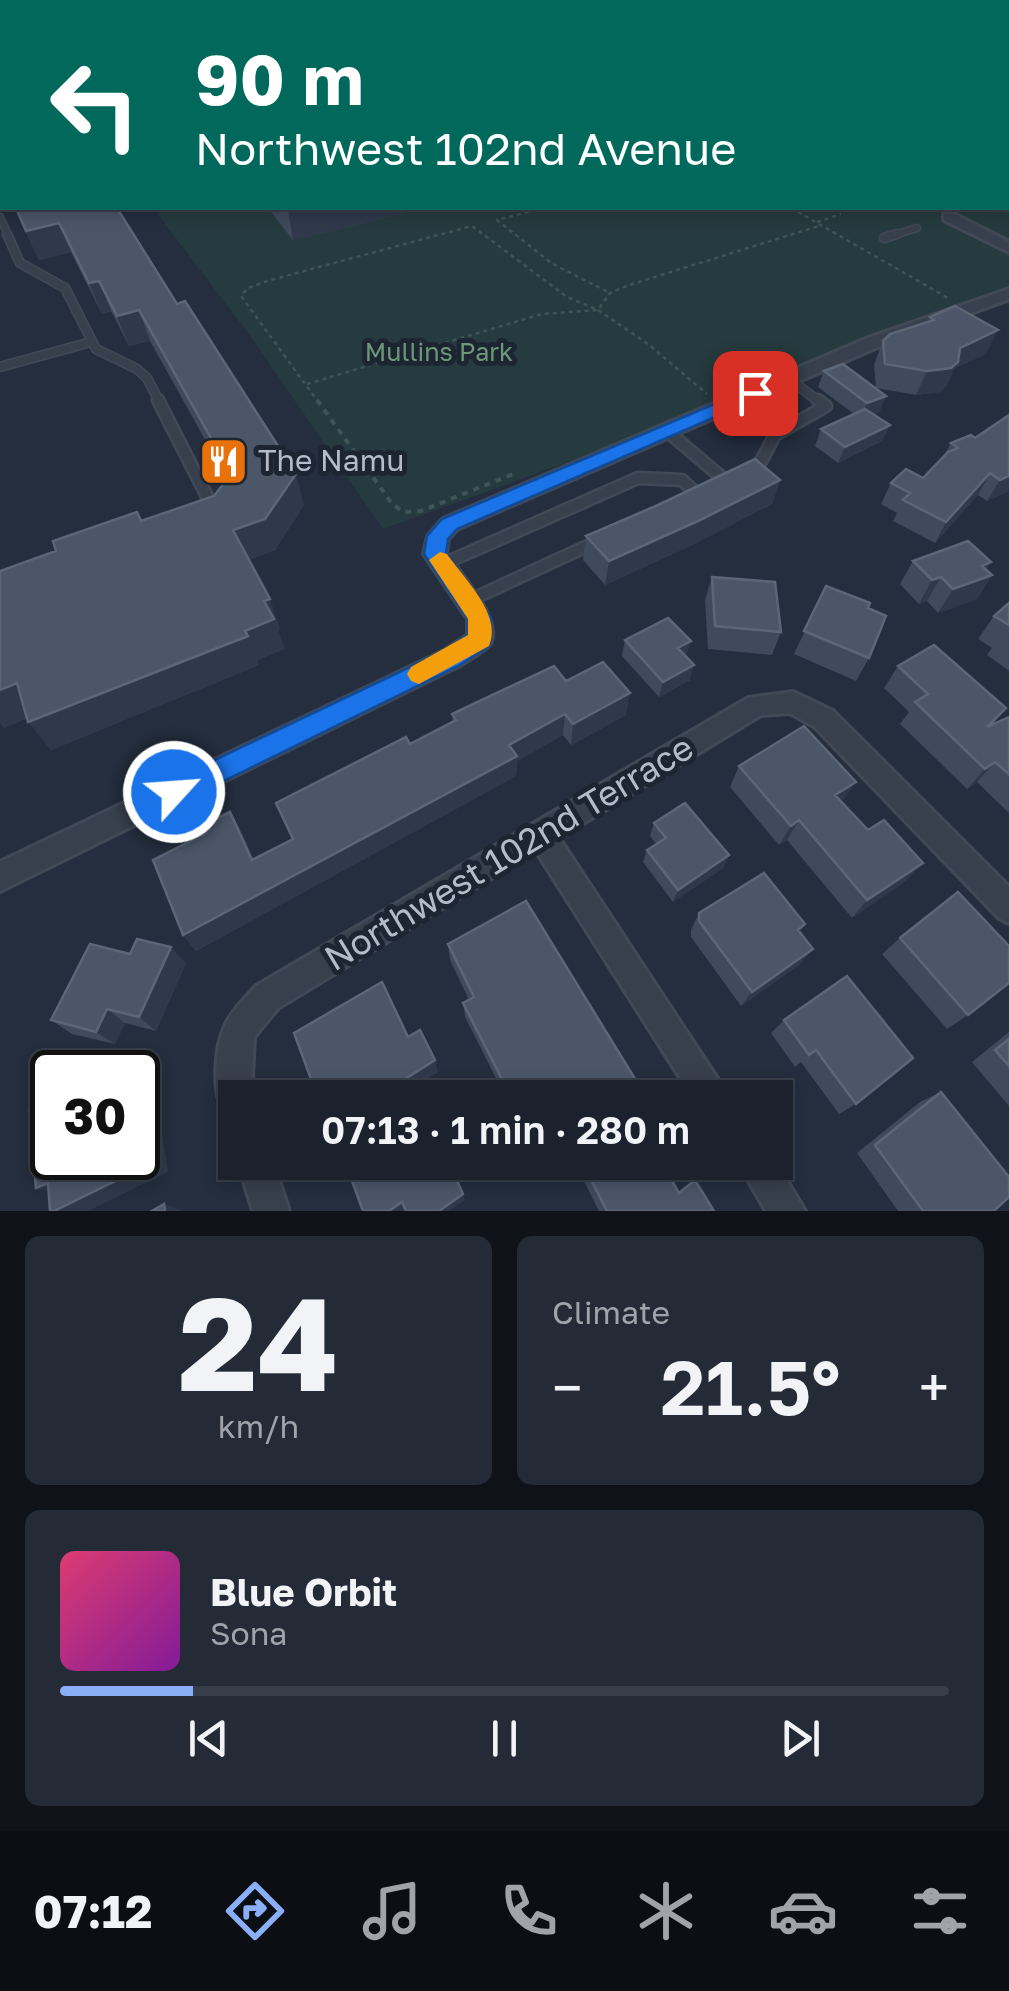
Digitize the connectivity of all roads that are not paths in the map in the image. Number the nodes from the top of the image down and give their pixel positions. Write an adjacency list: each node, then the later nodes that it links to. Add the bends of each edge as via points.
1 (0, 217): 7 (lane, via 20,263 65,288)
2 (949, 217): 5 (street)
3 (917, 228): 4 (lane)
4 (884, 238)
5 (1009, 248)
6 (1009, 294): 9 (street)
7 (90, 342): 8 (lane); 14 (lane, via 146,378 211,504)
8 (0, 367)
9 (788, 378): 10 (street); 11 (lane, via 826,406 775,435 758,467)
10 (667, 430): 11 (lane); 16 (street, via 450,524 438,536 435,554)
11 (726, 481): 12 (lane)
12 (698, 495): 13 (lane); 16 (lane, via 682,480 638,478)
13 (680, 503)
14 (194, 510)
15 (607, 537): 17 (lane)
16 (442, 564): 17 (street)
17 (468, 602): 19 (street, via 480,618 480,639 452,658)
18 (541, 834): 20 (street, Northwest 102nd Terrace, via 757,705 794,702 824,719); 21 (street, Northwest 102nd Terrace, via 267,997 239,1031); 22 (street)
19 (0, 877)
20 (1009, 908)
21 (233, 1080)
22 (701, 1080)
23 (261, 1180): 25 (street)
24 (767, 1180): 26 (street)
25 (271, 1211)
26 (787, 1211)

